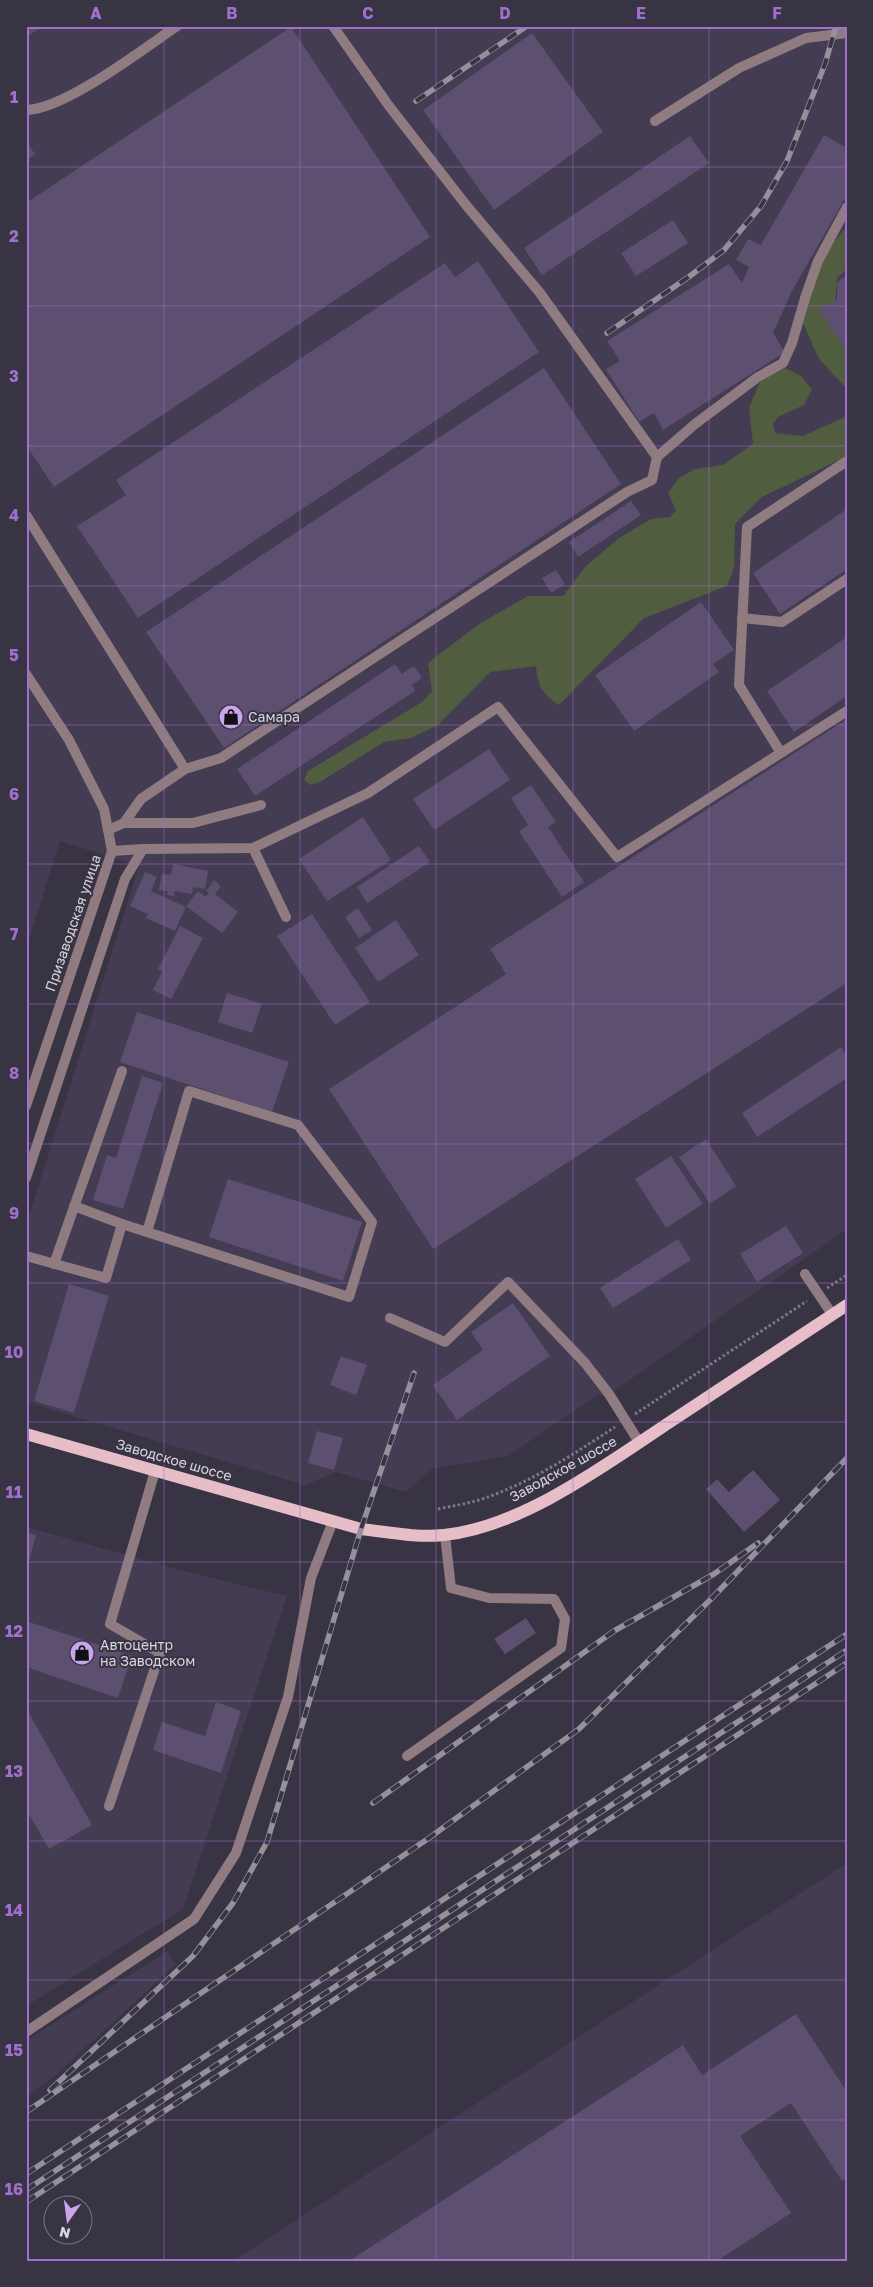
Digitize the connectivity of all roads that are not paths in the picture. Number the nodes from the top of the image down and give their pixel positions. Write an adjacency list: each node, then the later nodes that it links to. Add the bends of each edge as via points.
1 (177, 26): 4 (street, via 69,97 36,110)
2 (333, 26): 7 (street, via 466,205 540,294)
3 (847, 33): 5 (street, via 806,38 739,68)
4 (26, 110)
5 (655, 121)
6 (847, 206): 7 (street, via 818,260 792,343 782,363 695,424)
7 (657, 458): 15 (street, via 652,480 626,492 220,758)
8 (847, 461): 11 (street, via 747,528)
9 (26, 515): 15 (street)
10 (847, 579): 11 (street, via 782,622)
11 (742, 618): 14 (street, via 739,684)
12 (26, 674): 18 (street, Призаводская улица, via 69,740 104,809)
13 (847, 711): 14 (street)
14 (781, 753): 20 (street, via 617,857 498,707 368,794)
15 (186, 769): 17 (street, via 141,798)
16 (262, 805): 17 (street, via 193,823)
17 (124, 823): 18 (street)
18 (108, 830): 21 (street, Призаводская улица)
19 (143, 848): 20 (street); 21 (street); 25 (street, via 125,879)
20 (253, 848): 22 (street)
21 (112, 851): 24 (street, Призаводская улица)
22 (286, 917)
23 (122, 1071): 26 (street)
24 (26, 1106)
25 (26, 1178)
26 (74, 1206): 27 (street); 30 (street)
27 (122, 1224): 28 (street); 30 (street, via 106,1278)
28 (147, 1232): 28 (street, via 189,1091 298,1125 372,1222 349,1297)
29 (26, 1256): 30 (street)
30 (54, 1264)
31 (805, 1274): 33 (street)
32 (847, 1305): 33 (main road, Заводское шоссе)
33 (832, 1314): 36 (main road, Заводское шоссе)
34 (390, 1318): 36 (street, via 445,1342 508,1282 584,1362)
35 (26, 1434): 37 (main road, Заводское шоссе)
36 (639, 1442): 39 (main road, Заводское шоссе, via 532,1507 482,1527)
37 (155, 1471): 38 (main road, Заводское шоссе); 41 (street, via 110,1624 160,1653)
38 (333, 1521): 39 (main road, Заводское шоссе, via 361,1529); 42 (street, via 312,1578 288,1697 236,1853 194,1919)
39 (444, 1535): 40 (street, via 451,1588 489,1598 554,1599 565,1619 561,1648)
40 (407, 1756)
41 (109, 1806)
42 (26, 2032)

